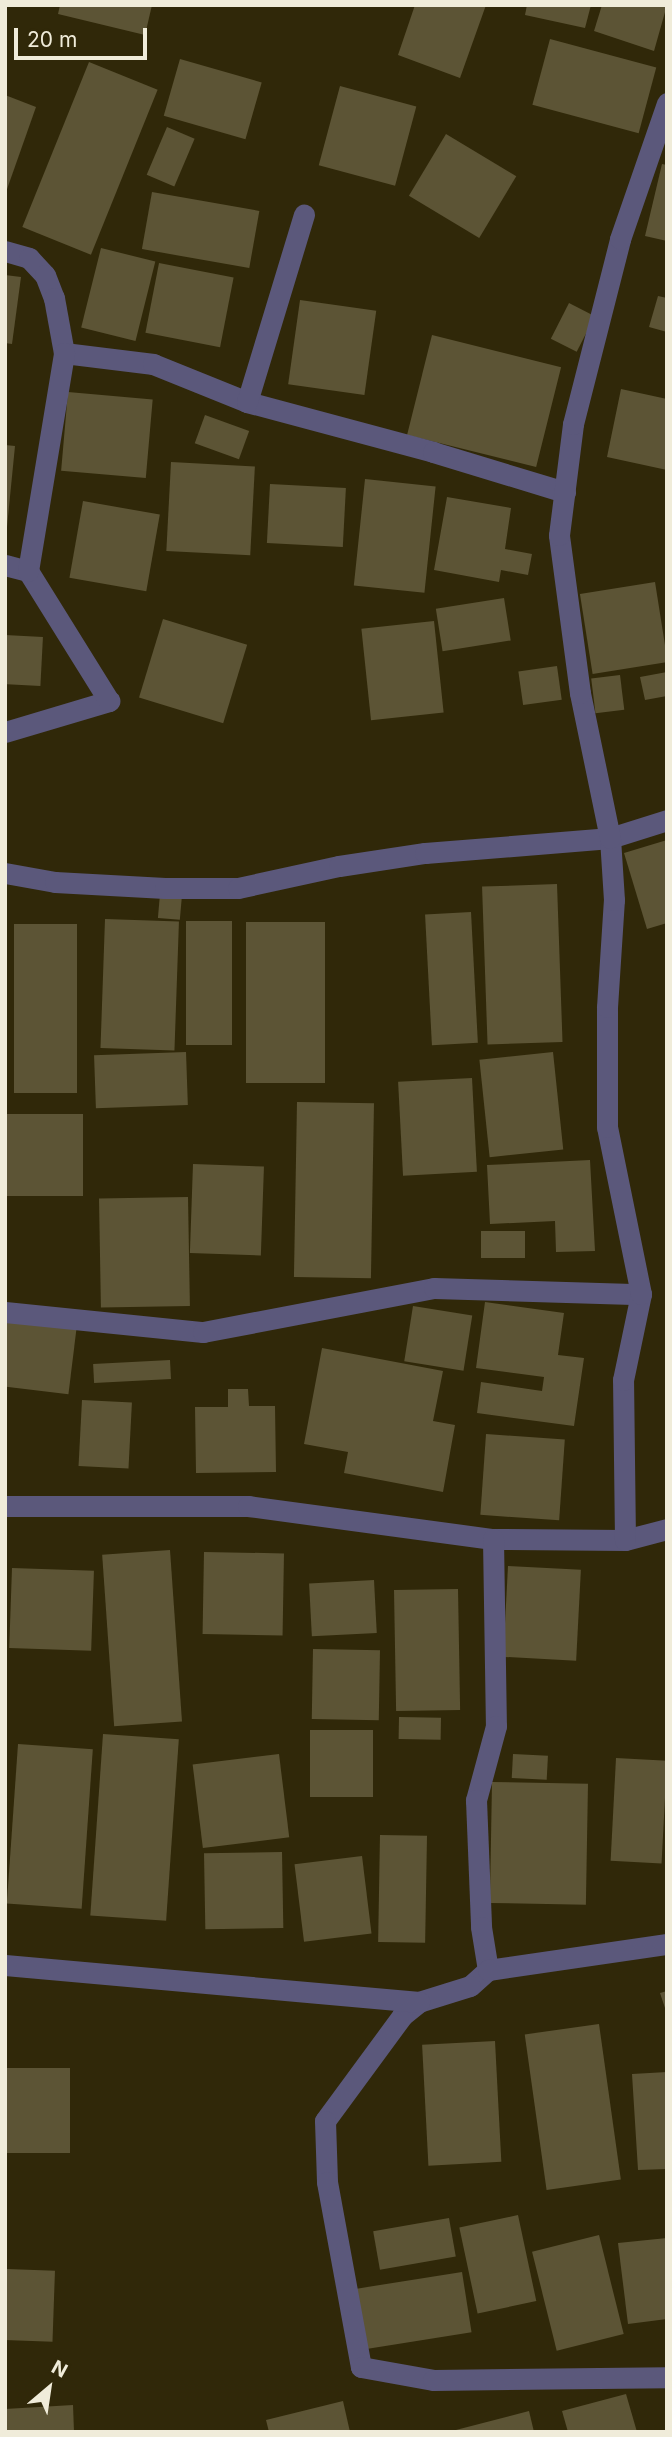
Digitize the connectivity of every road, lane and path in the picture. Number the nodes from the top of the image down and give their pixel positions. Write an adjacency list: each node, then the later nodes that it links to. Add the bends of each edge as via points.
1 (667, 103): 6 (street, via 620,239 573,424)
2 (304, 214): 5 (street)
3 (5, 251): 4 (street, via 29,258 45,275)
4 (64, 352): 5 (street, via 153,364); 8 (street)
5 (247, 402): 6 (street)
6 (565, 492): 11 (street, via 559,535 567,615)
7 (5, 565): 8 (street)
8 (29, 571): 9 (street, via 109,701)
9 (5, 732)
10 (667, 820): 11 (street)
11 (610, 838): 12 (street, via 425,853 238,888 82,883); 13 (street, via 614,900 607,1007 607,1127)
12 (5, 873)
13 (641, 1294): 14 (street, via 434,1288 203,1332); 18 (street, via 624,1380)
14 (5, 1312)
15 (5, 1506): 17 (street, via 248,1506)
16 (667, 1529): 18 (street)
17 (493, 1539): 18 (street); 21 (street, via 496,1726 476,1800 481,1927)
18 (625, 1540)
19 (667, 1944): 21 (street)
20 (5, 1965): 22 (street)
21 (488, 1970): 22 (street, via 470,1986)
22 (419, 2002): 23 (street, via 402,2017 325,2121 327,2182 361,2367 433,2380)
23 (667, 2377)

